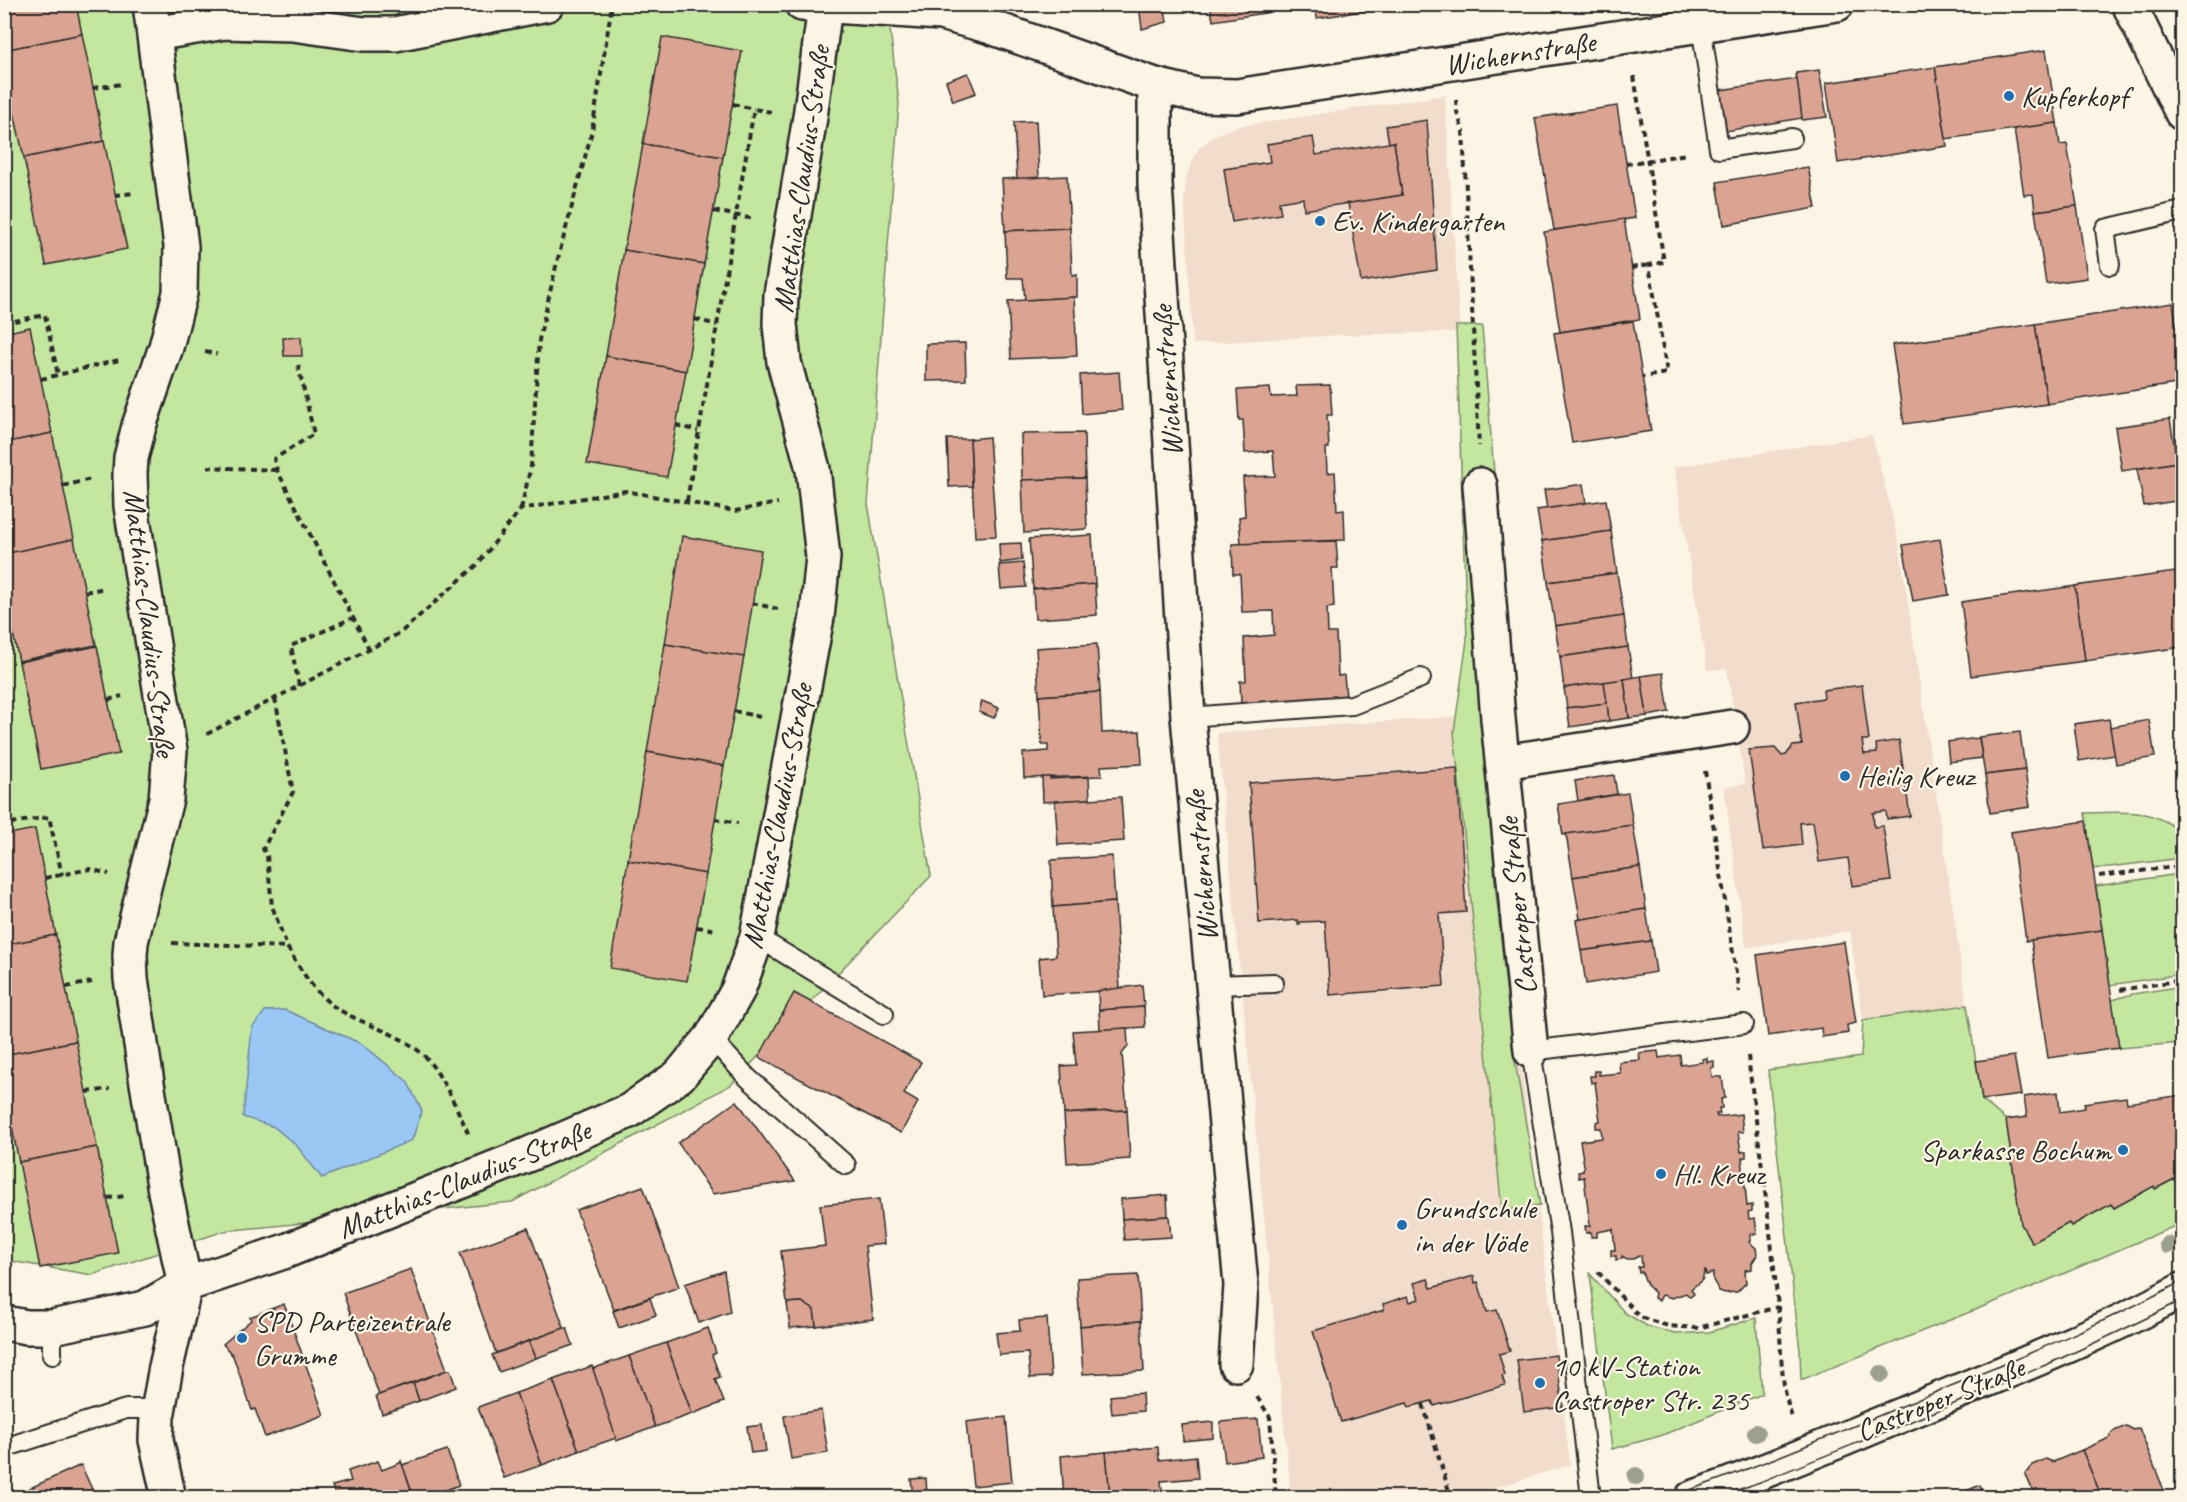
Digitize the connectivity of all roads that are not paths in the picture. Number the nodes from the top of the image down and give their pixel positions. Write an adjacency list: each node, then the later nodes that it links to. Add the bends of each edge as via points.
1 (547, 4): 5 (street, Matthias-Claudius-Straße)
2 (1837, 4): 7 (street, Wichernstraße)
3 (2129, 4): 9 (street)
4 (813, 6): 8 (street, Matthias-Claudius-Straße, via 940,13); 18 (street, Matthias-Claudius-Straße, via 810,117 781,295 780,324 784,362 813,469 823,557 817,617)
5 (439, 14): 6 (street, Matthias-Claudius-Straße, via 395,34 364,34 293,24)
6 (152, 19): 26 (street, Matthias-Claudius-Straße, via 182,271 174,319 131,458 131,506 170,751 166,800 131,942 131,979)
7 (1701, 25): 8 (street, Wichernstraße, via 1237,96 1197,95); 10 (lane, via 1719,149)
8 (1155, 85): 15 (street, Wichernstraße, via 1155,184)
9 (2182, 113)
10 (1792, 138)
11 (2182, 211): 12 (lane, via 2105,229)
12 (2110, 265)
13 (1480, 485): 17 (street, Castroper Straße)
14 (1421, 678): 15 (lane, via 1352,705)
15 (1188, 717): 20 (street, Wichernstraße)
16 (1731, 727): 17 (street)
17 (1503, 762): 24 (street, Castroper Straße)
18 (757, 937): 21 (lane); 23 (street, Matthias-Claudius-Straße, via 738,990)
19 (1274, 983): 20 (lane)
20 (1213, 985): 29 (street, Wichernstraße, via 1241,1286)
21 (884, 1014)
22 (1744, 1024): 24 (lane)
23 (711, 1038): 25 (lane, via 748,1078); 26 (street, Matthias-Claudius-Straße, via 678,1076 629,1111 286,1251)
24 (1531, 1051): 33 (lane, Castroper Straße, via 1560,1232)
25 (846, 1165)
26 (184, 1285): 28 (street, Matthias-Claudius-Straße, via 144,1308 52,1341 27,1327); 30 (street, Matthias-Claudius-Straße)
27 (2182, 1290): 34 (street, Castroper Straße, via 2053,1353)
28 (4, 1323)
29 (1236, 1364)
30 (158, 1409): 31 (lane, via 126,1409); 32 (street, Matthias-Claudius-Straße, via 156,1440)
31 (4, 1448)
32 (169, 1497)
33 (1591, 1497)
34 (1692, 1497)

